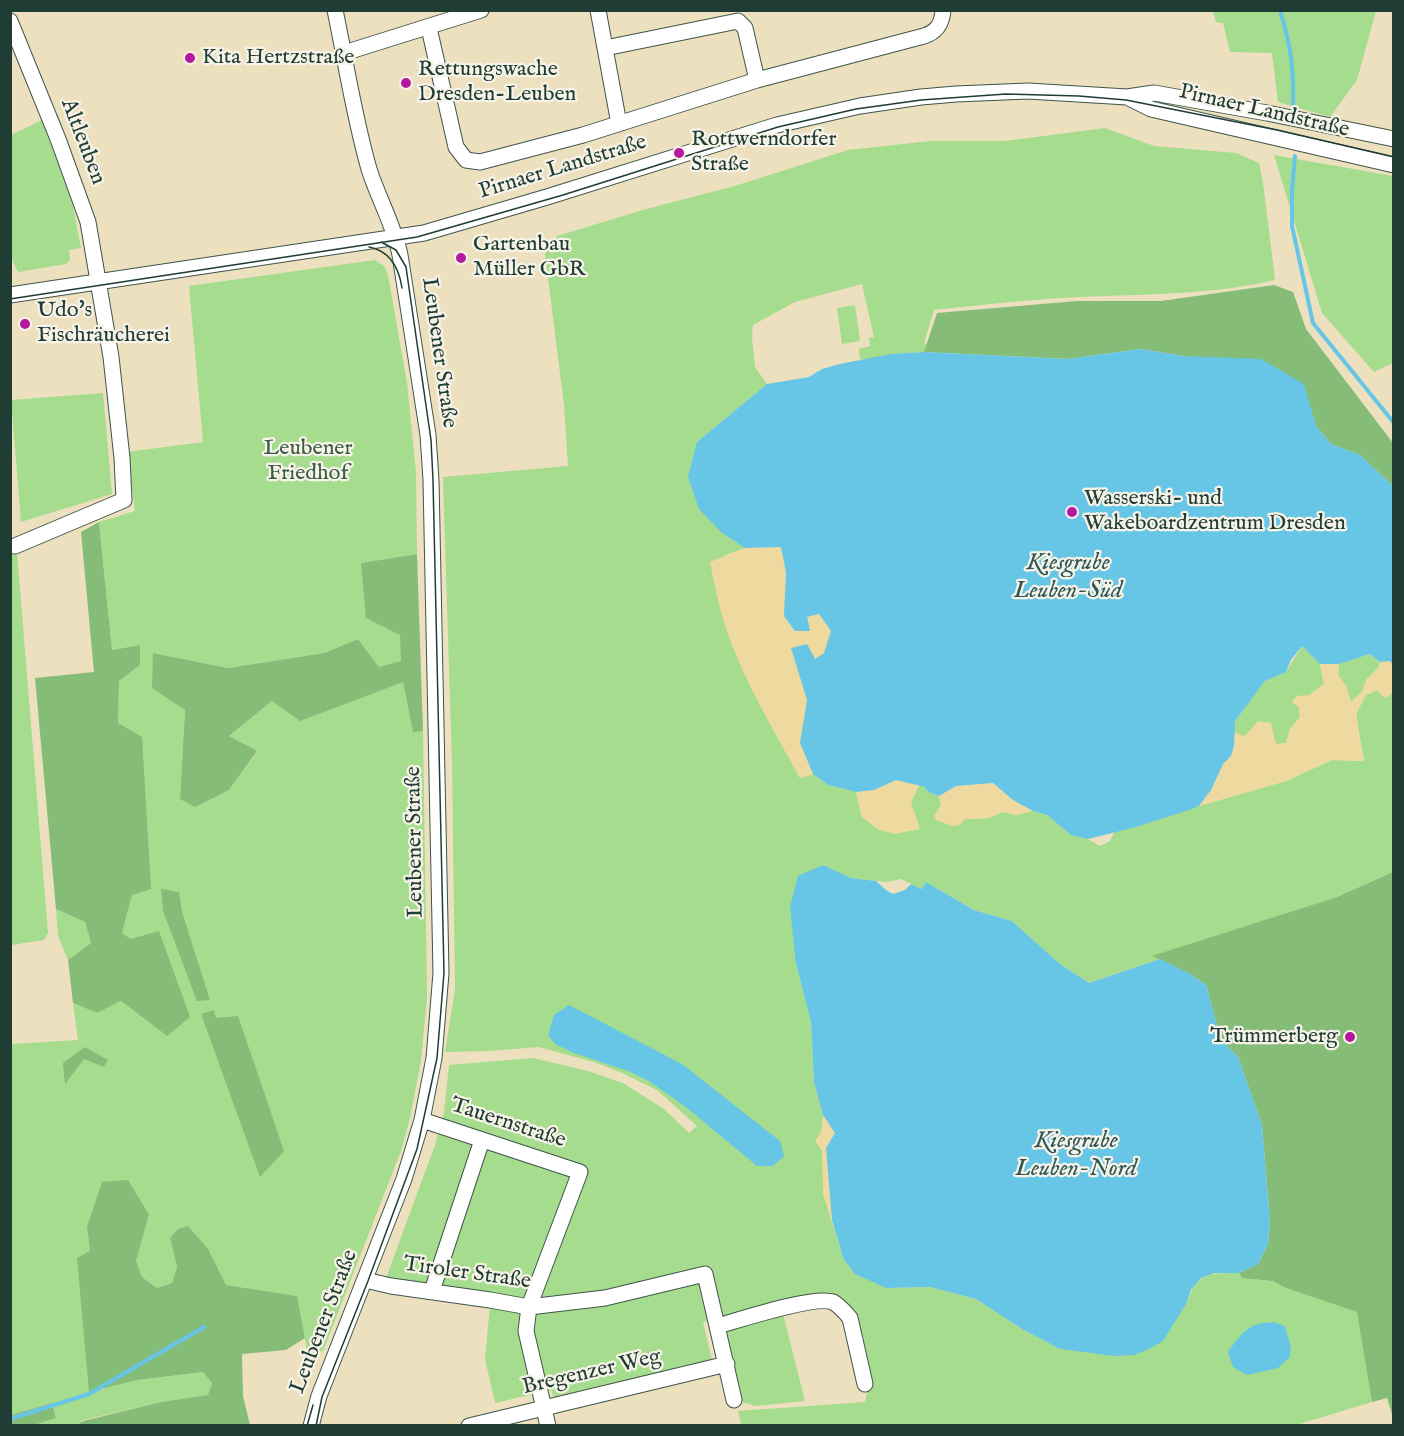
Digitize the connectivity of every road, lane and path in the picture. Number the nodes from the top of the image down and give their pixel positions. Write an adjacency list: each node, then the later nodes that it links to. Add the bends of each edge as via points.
1 (335, 10): 8 (street, Leubener Straße)
2 (481, 10): 6 (street)
3 (598, 10): 7 (street)
4 (943, 10): 9 (street, via 934,33)
5 (10, 21): 15 (street, Altleuben, via 76,186 88,222)
6 (429, 28): 8 (street); 11 (street, via 456,147 466,160 480,162)
7 (605, 48): 9 (street, via 738,21 745,28); 11 (street)
8 (344, 53): 14 (street, Leubener Straße, via 369,170)
9 (757, 80): 11 (street)
10 (1127, 97): 12 (street, Pirnaer Landstraße, via 1154,93); 13 (street, Pirnaer Landstraße, via 1151,109); 14 (street, Pirnaer Landstraße, via 993,92 860,106 777,125 526,204)
11 (619, 124)
12 (1394, 139)
13 (1394, 165)
14 (396, 238): 15 (street, Pirnaer Landstraße); 18 (street, Leubener Straße, via 405,276 431,480 441,973 434,1058)
15 (99, 283): 16 (street, Pirnaer Landstraße); 17 (street, Altleuben, via 112,368 124,500)
16 (11, 294)
17 (15, 546)
18 (422, 1120): 19 (street, Tauernstraße); 20 (street, Leubener Straße, via 404,1179)
19 (482, 1140): 21 (street); 22 (street, Tauernstraße, via 580,1172)
20 (364, 1280): 21 (street, Tiroler Straße); 28 (street, Leubener Straße)
21 (432, 1292): 22 (street, Tiroler Straße)
22 (529, 1307): 23 (street, Tiroler Straße, via 605,1298 705,1274); 27 (street, via 526,1331)
23 (718, 1326): 24 (street); 25 (street, via 818,1300 831,1302 850,1318)
24 (726, 1365): 26 (street); 27 (street, Bregenzer Weg)
25 (865, 1384)
26 (734, 1400)
27 (544, 1407): 29 (street, Bregenzer Weg); 30 (street)
28 (311, 1425)
29 (469, 1425)
30 (548, 1425)

